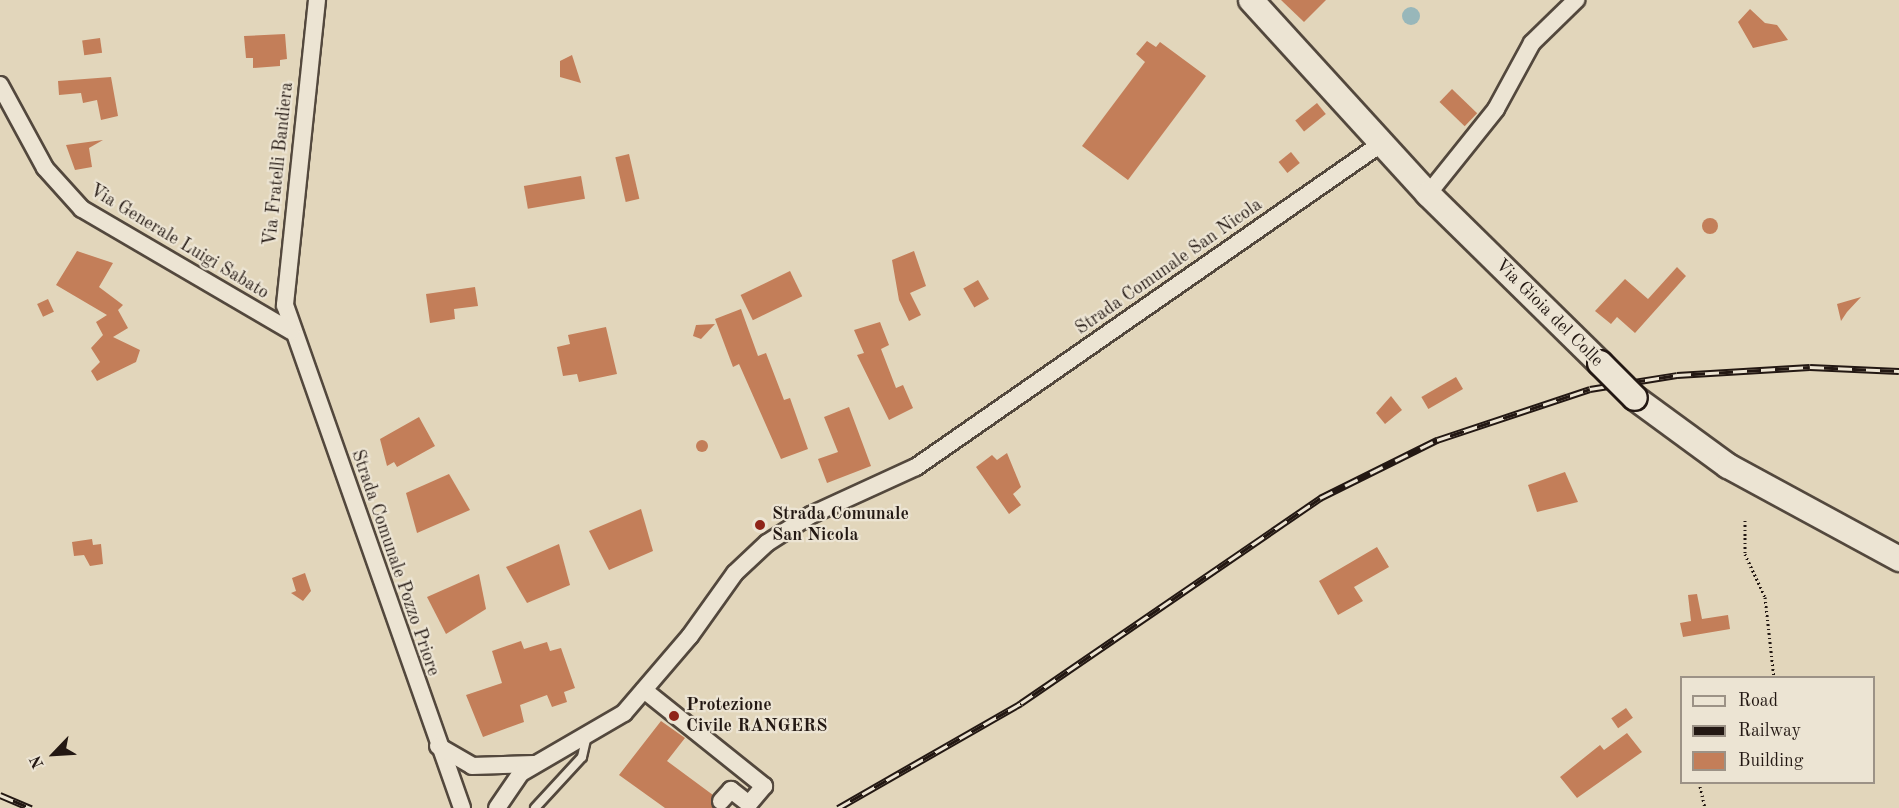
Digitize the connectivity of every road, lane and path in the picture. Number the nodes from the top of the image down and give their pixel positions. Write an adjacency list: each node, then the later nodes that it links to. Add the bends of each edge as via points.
1 (317, 0): 7 (street, Via Fratelli Bandiera, via 285,305)
2 (1251, 0): 5 (main road, Via Gioia del Colle)
3 (1576, 0): 6 (street, via 1532,43 1496,109)
4 (0, 85): 7 (street, Via Generale Luigi Sabato, via 45,168 82,209)
5 (1382, 143): 6 (main road, Via Gioia del Colle); 11 (street, Strada Comunale San Nicola, via 916,467 811,515 767,543 735,573)
6 (1428, 194): 9 (main road, Via Gioia del Colle, bridge, via 1635,398 1720,462)
7 (291, 331): 13 (street, Strada Comunale Pozzo Priore)
8 (1745, 520): 10 (path, via 1745,554 1765,597)
9 (1899, 559)
10 (1774, 676)
11 (644, 690): 12 (street, Strada Comunale San Nicola, via 624,713); 16 (street, via 764,786 749,804 731,790)
12 (586, 739): 14 (street, Strada Comunale San Nicola); 19 (lane, via 582,758)
13 (438, 746): 14 (street, via 472,766); 17 (street, Strada Comunale Pozzo Priore)
14 (535, 764): 18 (street, via 510,783)
15 (1699, 784): 20 (path)
16 (721, 801)
17 (462, 808)
18 (496, 808)
19 (535, 808)
20 (1705, 808)

